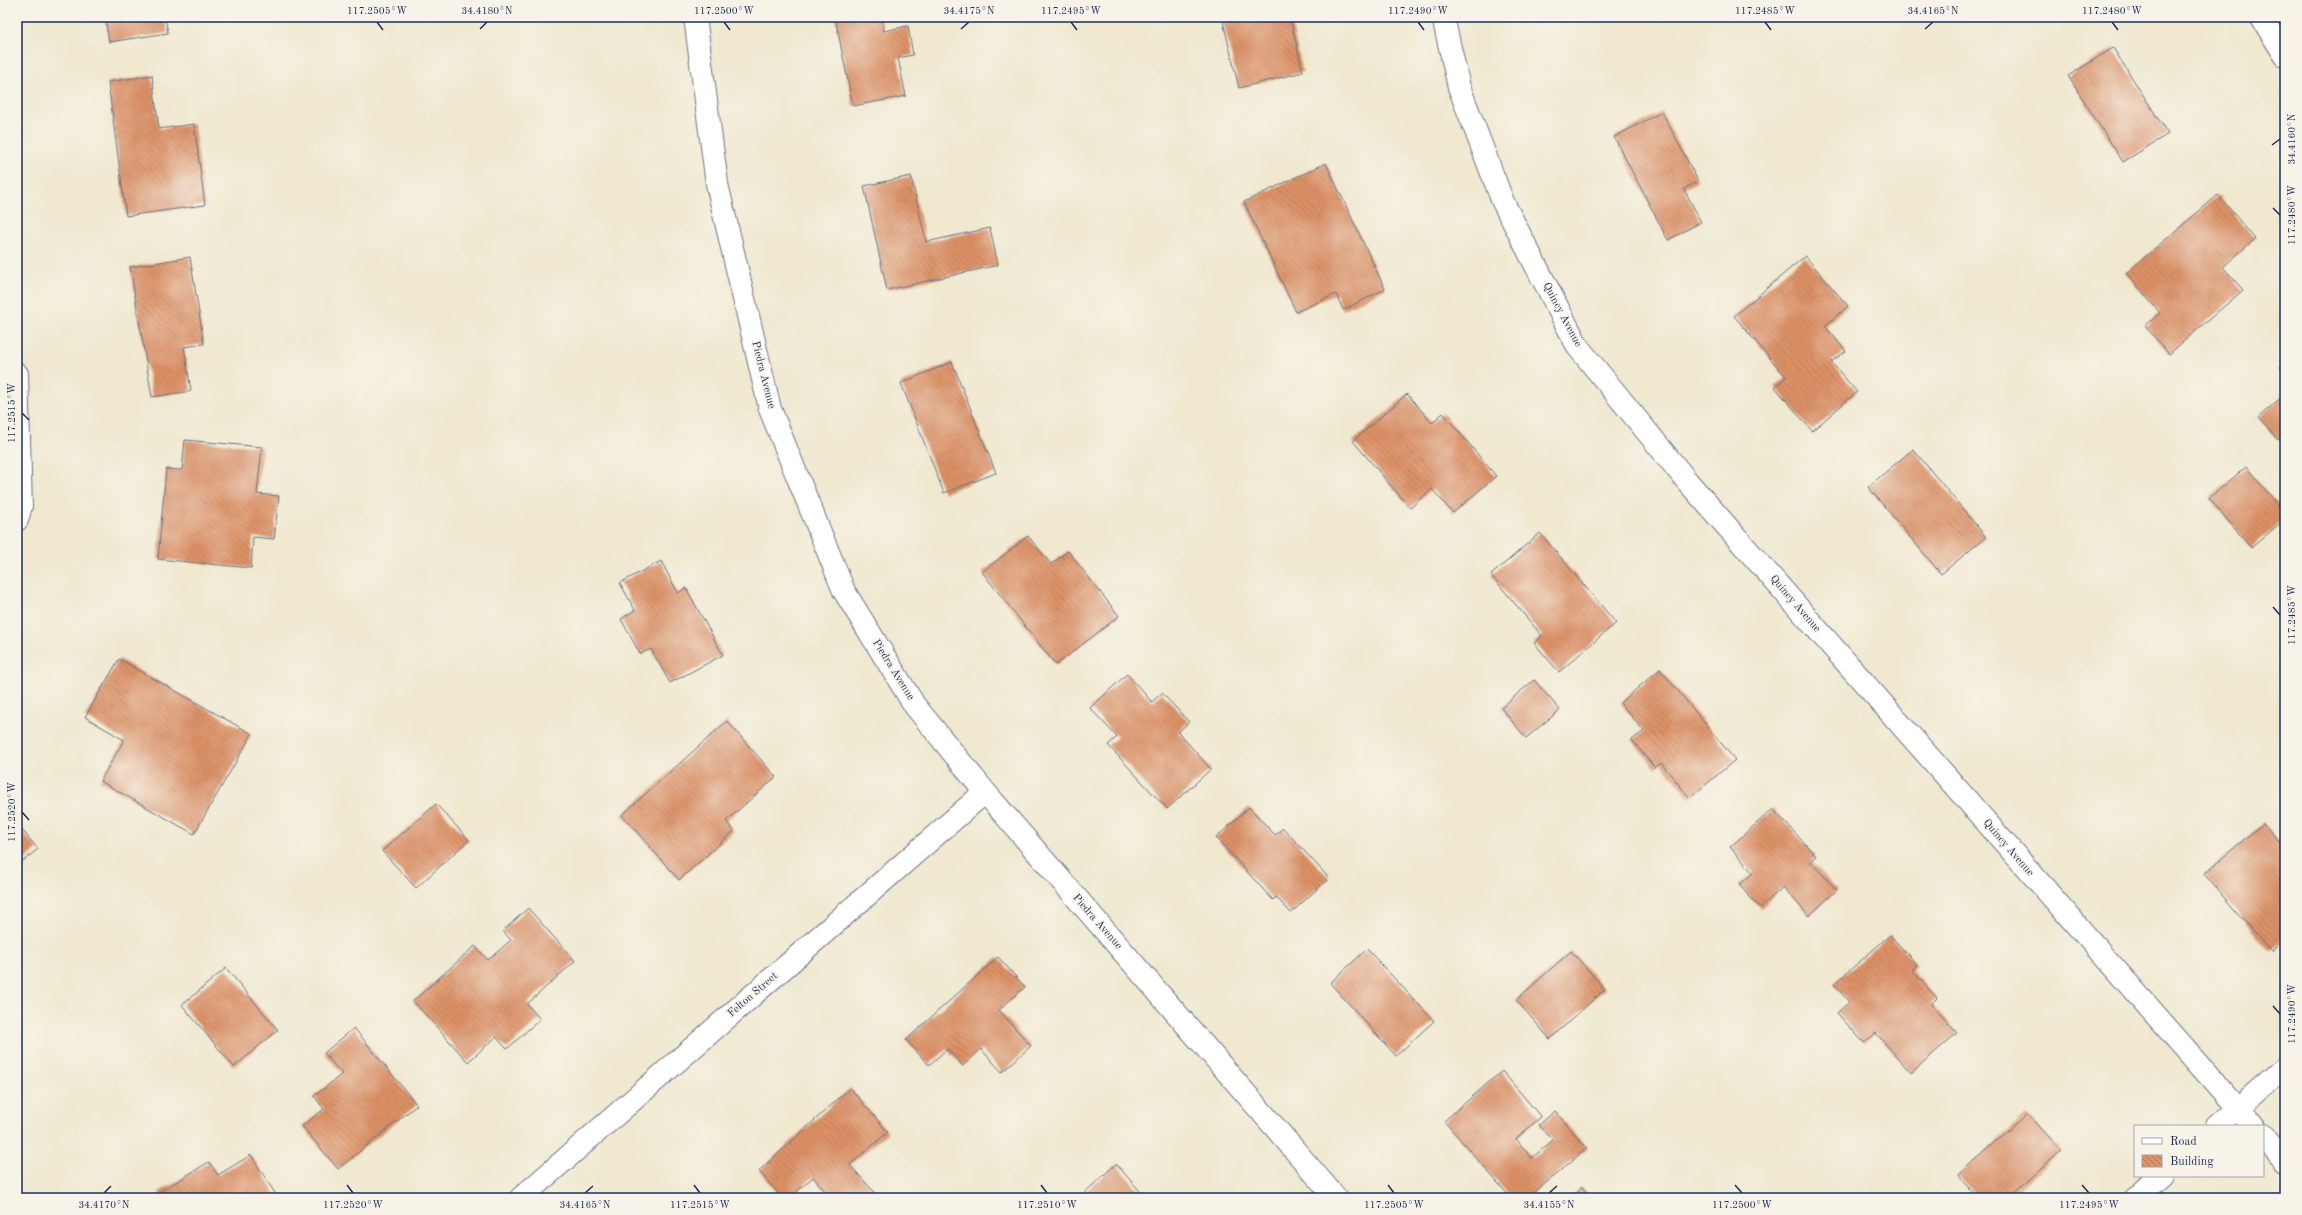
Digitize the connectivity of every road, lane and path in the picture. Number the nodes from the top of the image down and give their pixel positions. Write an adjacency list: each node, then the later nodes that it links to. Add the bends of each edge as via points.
1 (695, 17): 7 (street, Piedra Avenue, via 717,184 770,409 844,591 915,706)
2 (1443, 17): 9 (street, Quincy Avenue, via 1459,87 1503,202 1578,347 1686,481)
3 (2261, 17): 4 (street)
4 (2285, 55)
5 (17, 374): 6 (street, via 22,506)
6 (17, 520)
7 (985, 792): 15 (street, Felton Street); 16 (street, Piedra Avenue)
8 (2285, 1067): 9 (street)
9 (2238, 1109): 10 (street); 11 (street, Quincy Avenue)
10 (2219, 1125)
11 (2252, 1125)
12 (2264, 1139): 13 (street)
13 (2285, 1162)
14 (2160, 1177): 17 (street)
15 (521, 1198)
16 (1336, 1198)
17 (2136, 1198)

